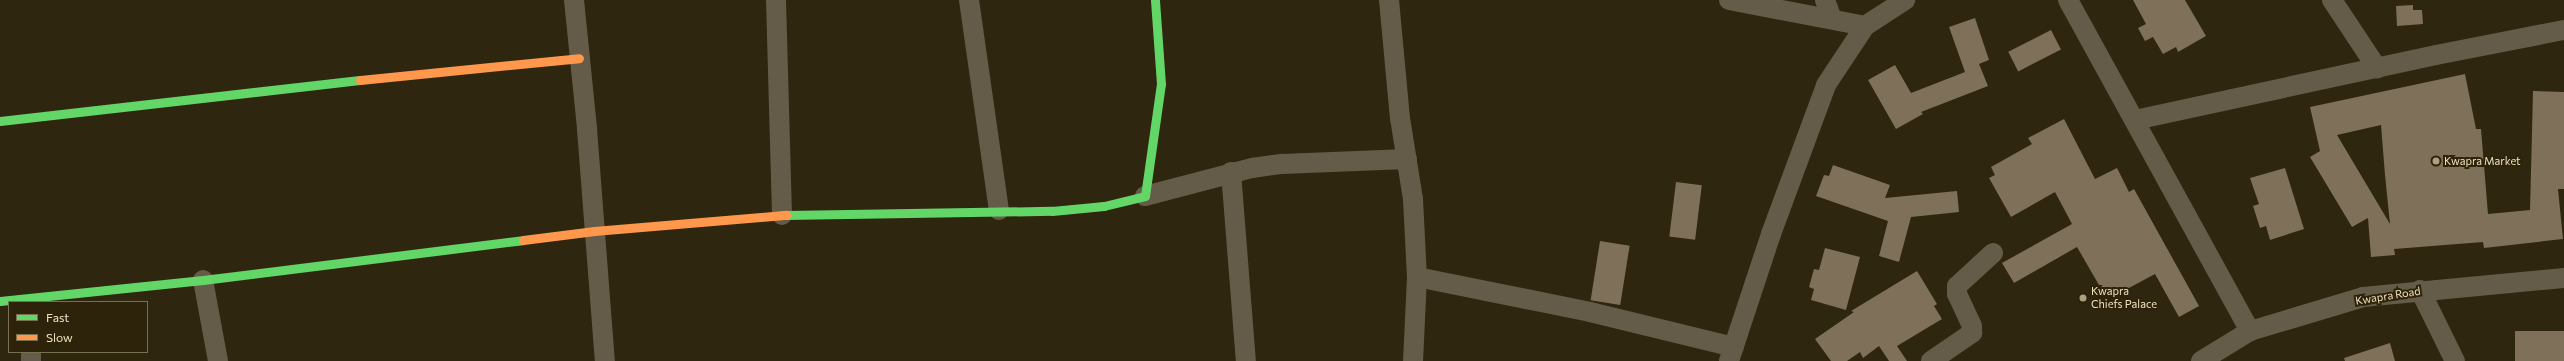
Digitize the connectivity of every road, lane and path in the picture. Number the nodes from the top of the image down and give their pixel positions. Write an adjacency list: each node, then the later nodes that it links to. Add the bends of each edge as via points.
1 (574, 0): 14 (street)
2 (776, 0): 22 (street)
3 (969, 0): 21 (street)
4 (1155, 0): 20 (street, via 1161,84)
5 (1389, 0): 18 (street)
6 (1729, 0): 11 (street)
7 (1825, 0): 11 (street)
8 (1905, 0): 12 (street)
9 (2068, 0): 16 (street)
10 (2332, 0): 15 (street)
11 (1832, 19): 12 (street)
12 (1865, 26): 32 (street, via 1826,85 1771,234)
13 (2564, 30): 15 (street)
14 (579, 58): 17 (street, via 234,93); 23 (street)
15 (2377, 68): 16 (street)
16 (2135, 120): 31 (street)
17 (0, 121)
18 (1406, 159): 19 (street, via 1282,164); 25 (street, via 1413,199)
19 (1231, 172): 20 (street); 35 (street)
20 (1145, 196): 21 (street, via 1104,206 1059,210)
21 (999, 210): 22 (street)
22 (782, 215): 23 (street)
23 (594, 231): 27 (street); 34 (street)
24 (1992, 253): 37 (street, via 1957,286 1957,294 1972,326 1972,333)
25 (1418, 277): 32 (street, via 1590,312); 36 (street)
26 (2564, 278): 28 (street, Kwapra Road)
27 (203, 280): 29 (street); 33 (street)
28 (2420, 290): 31 (street, Kwapra Road, via 2363,297); 39 (street)
29 (28, 300): 30 (street)
30 (0, 301)
31 (2250, 331): 38 (street, Kwapra Road)
32 (1732, 354)
33 (218, 361)
34 (606, 361)
35 (1246, 361)
36 (1413, 361)
37 (1931, 361)
38 (2201, 361)
39 (2455, 361)

